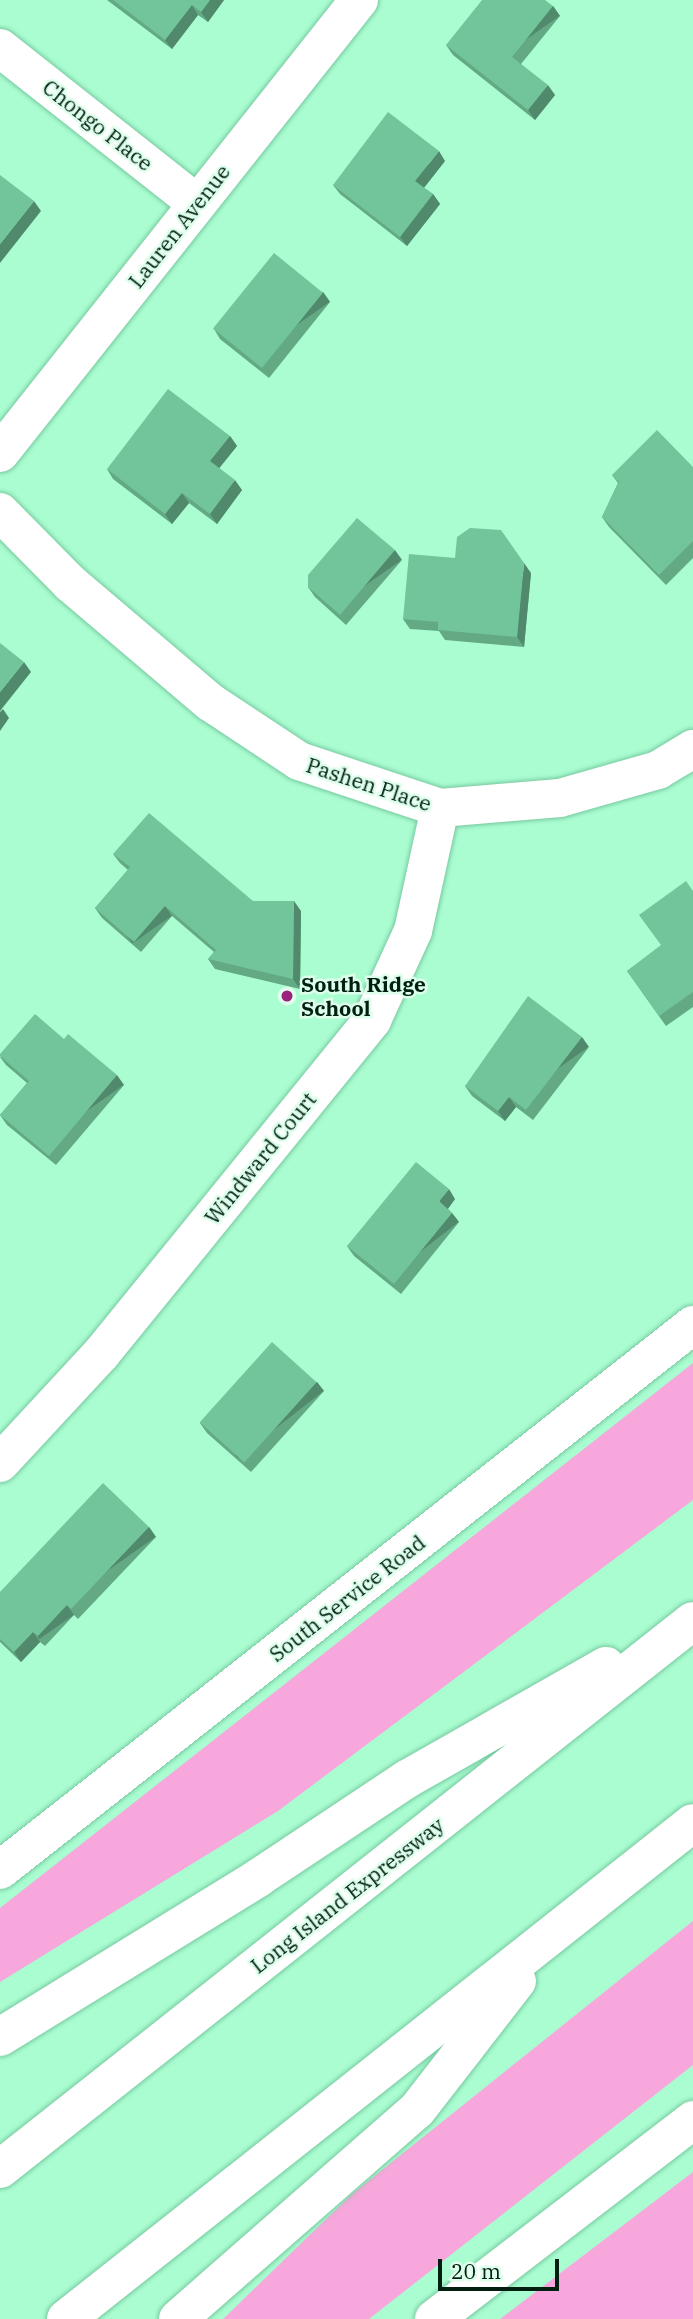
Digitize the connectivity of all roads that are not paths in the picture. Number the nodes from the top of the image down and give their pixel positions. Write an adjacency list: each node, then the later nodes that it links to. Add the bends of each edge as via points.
1 (359, 0): 3 (main road, Lauren Avenue)
2 (0, 48): 3 (main road, Chongo Place)
3 (196, 203): 4 (main road, Lauren Avenue)
4 (0, 453)
5 (0, 512): 7 (main road, Pashen Place, via 70,583 210,702 299,761)
6 (693, 749): 7 (main road, Pashen Place, via 658,770 560,797)
7 (440, 808): 9 (main road, Windward Court, via 413,931 372,1020 102,1354)
8 (693, 1325): 12 (main road, South Service Road)
9 (0, 1463)
10 (693, 1619): 14 (main road, via 407,1779 258,1878); 16 (main road, Long Island Expressway)
11 (693, 1823): 13 (main road)
12 (0, 1870)
13 (554, 1934): 17 (main road); 18 (main road, via 417,2110)
14 (0, 2037)
15 (693, 2120): 19 (main road)
16 (0, 2169)
17 (66, 2319)
18 (178, 2319)
19 (433, 2319)

